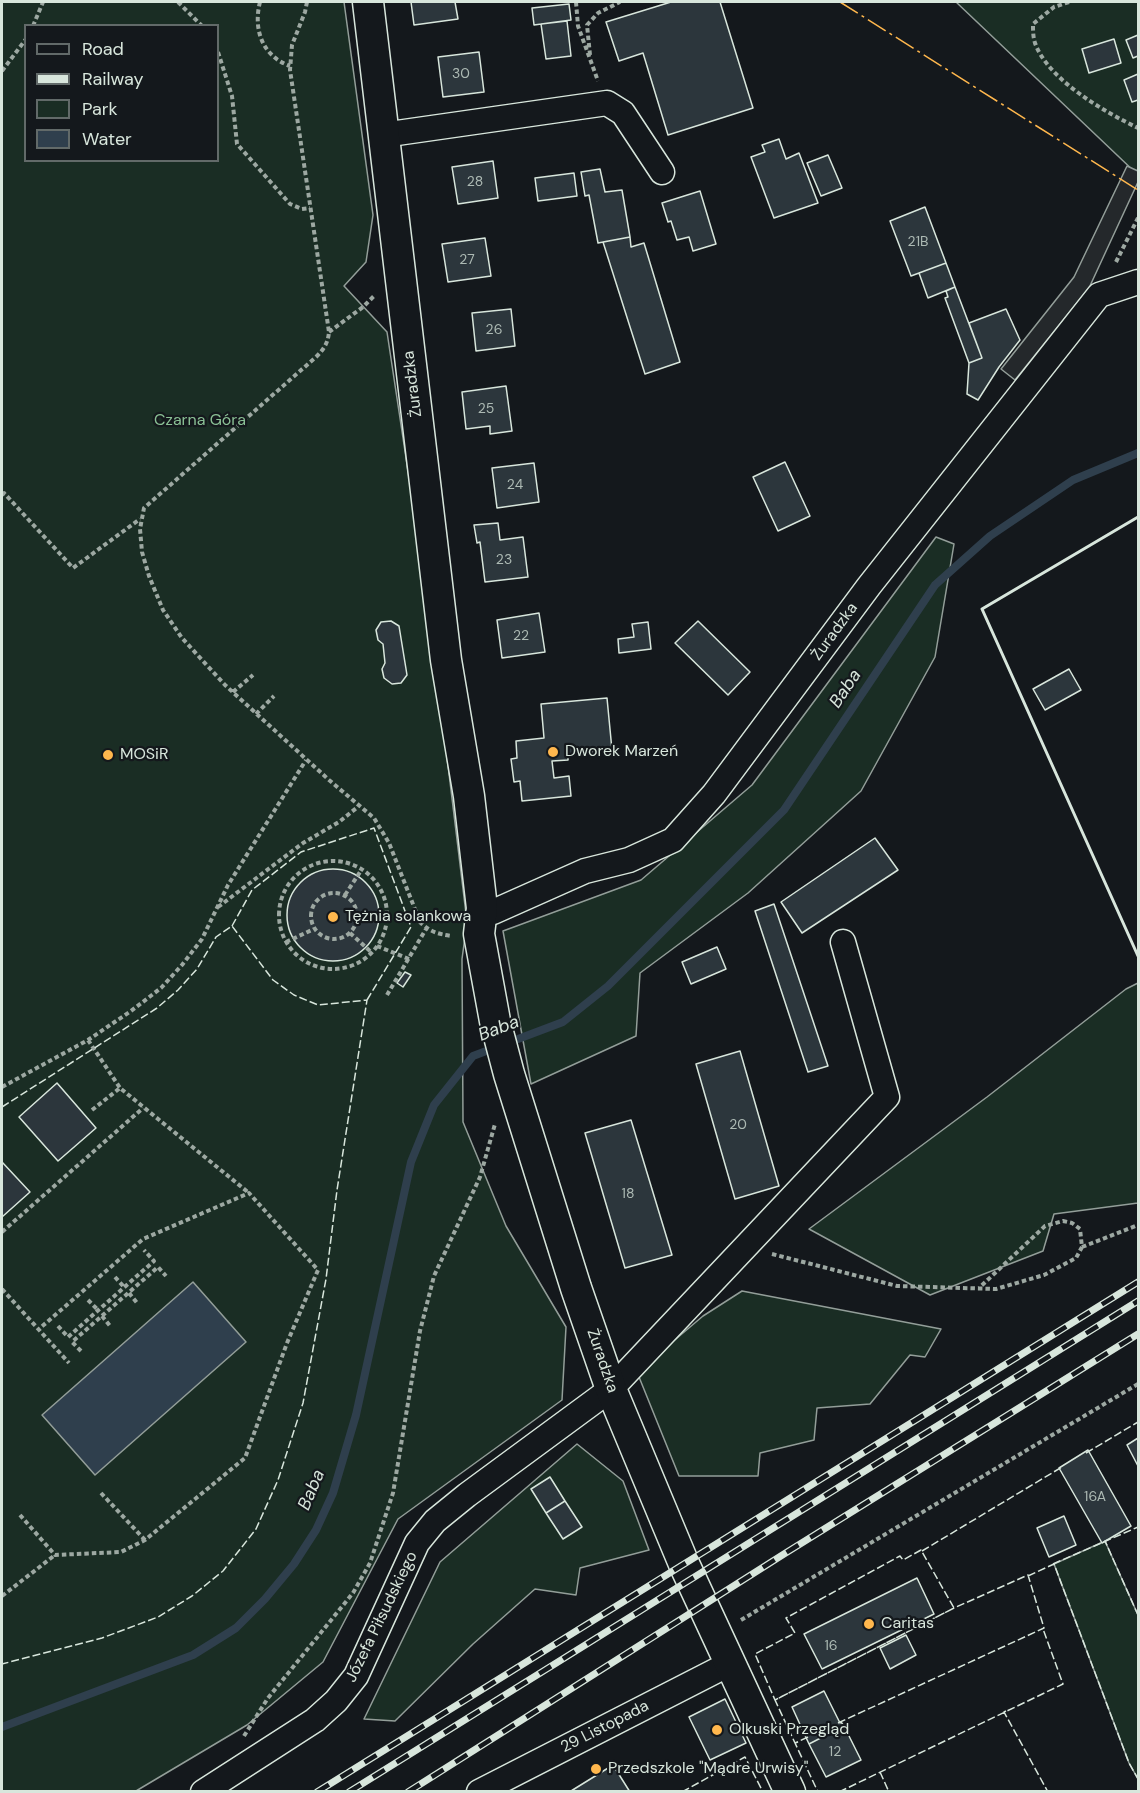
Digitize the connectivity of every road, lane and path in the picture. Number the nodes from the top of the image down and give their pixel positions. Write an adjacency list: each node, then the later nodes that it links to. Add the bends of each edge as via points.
1 (43, 2): 9 (path)
2 (178, 2): 10 (path)
3 (260, 2): 14 (path, via 259,35 271,56)
4 (307, 2): 14 (path, via 292,45)
5 (368, 2): 18 (street, Żuradzka)
6 (576, 2): 13 (path, via 578,26)
7 (620, 2): 13 (path, via 597,12 587,25)
8 (1068, 2): 17 (path, via 1054,7 1033,24 1034,42 1045,62 1075,91)
9 (34, 24)
10 (200, 24)
11 (24, 42): 15 (path)
12 (219, 55): 20 (path, via 232,96 237,144 290,204)
13 (591, 65): 16 (path)
14 (290, 66): 20 (path)
15 (2, 71)
16 (607, 103): 18 (street); 19 (street, via 623,113)
17 (1138, 128)
18 (383, 135): 37 (street, Żuradzka, via 446,660 469,796)
19 (662, 172)
20 (310, 208): 25 (path)
21 (1138, 218): 24 (path)
22 (1138, 282): 24 (street)
23 (377, 292): 25 (path)
24 (1099, 294): 37 (street, Żuradzka, via 869,586 714,794 673,840 629,860 585,871)
25 (329, 332): 27 (path, via 323,350 151,501)
26 (2, 495): 27 (path, via 74,568)
27 (141, 518): 29 (path, via 142,552 163,610 203,663)
28 (253, 675): 29 (path)
29 (233, 692): 31 (path)
30 (274, 696): 31 (path)
31 (256, 714): 32 (path)
32 (306, 760): 33 (path); 36 (path)
33 (358, 806): 36 (path); 39 (path, via 382,828)
34 (362, 869): 35 (path); 41 (path, via 328,861 311,865 296,875 279,906); 43 (path, via 384,895 385,930)
35 (345, 896): 38 (path, via 329,893 315,901 310,915); 40 (path, via 357,915)
36 (216, 908): 47 (path, via 202,939 161,988)
37 (481, 921): 39 (path, via 457,936); 75 (street, Żuradzka, via 495,1021 509,1074)
38 (314, 929): 40 (path, via 333,940); 41 (path)
39 (426, 929): 45 (path)
40 (350, 933): 44 (path)
41 (285, 942): 44 (path, via 312,966 330,970 348,967)
42 (843, 942): 56 (street, Józefa Piłsudskiego, via 887,1097)
43 (377, 946): 44 (path); 45 (path)
44 (371, 952)
45 (409, 959): 46 (path)
46 (387, 995)
47 (88, 1040): 48 (path); 49 (path)
48 (2, 1087)
49 (120, 1088): 50 (path); 51 (path)
50 (143, 1107): 53 (path); 55 (path)
51 (92, 1110)
52 (496, 1120): 83 (path, via 480,1177 434,1276 420,1331 393,1493 370,1563 353,1593 268,1698)
53 (249, 1193): 71 (path, via 143,1239); 78 (path, via 318,1270 245,1458)
54 (1138, 1224): 57 (path)
55 (2, 1232)
56 (745, 1247): 62 (path, via 897,1286); 75 (street, Józefa Piłsudskiego)
57 (1082, 1247): 62 (path, via 1076,1258 1044,1275 996,1289); 62 (path, via 1080,1229 1072,1222 1045,1226)
58 (144, 1250): 61 (path, via 154,1261)
59 (166, 1276): 64 (path, via 158,1266)
60 (115, 1277): 61 (path)
61 (124, 1287): 67 (path)
62 (979, 1288)
63 (2, 1289): 71 (path)
64 (129, 1293): 66 (path); 68 (path)
65 (88, 1300): 67 (path)
66 (137, 1303)
67 (98, 1311): 69 (path, via 68,1337)
68 (102, 1316): 70 (path); 72 (path, via 72,1342)
69 (58, 1326)
70 (110, 1326)
71 (39, 1329): 73 (path)
72 (81, 1351)
73 (69, 1363)
74 (1138, 1384): 81 (path)
75 (611, 1389): 81 (street, Żuradzka); 84 (street, Józefa Piłsudskiego, via 435,1521 417,1543 356,1676 336,1701 315,1720)
76 (101, 1493): 78 (path)
77 (20, 1515): 79 (path)
78 (145, 1540): 79 (path, via 121,1552)
79 (55, 1555): 80 (path)
80 (2, 1596)
81 (717, 1634): 82 (street, Żuradzka)
82 (731, 1663): 85 (street, 29 Listopada); 86 (street, Żuradzka)
83 (243, 1740)
84 (203, 1791)
85 (479, 1791)
86 (790, 1791)

